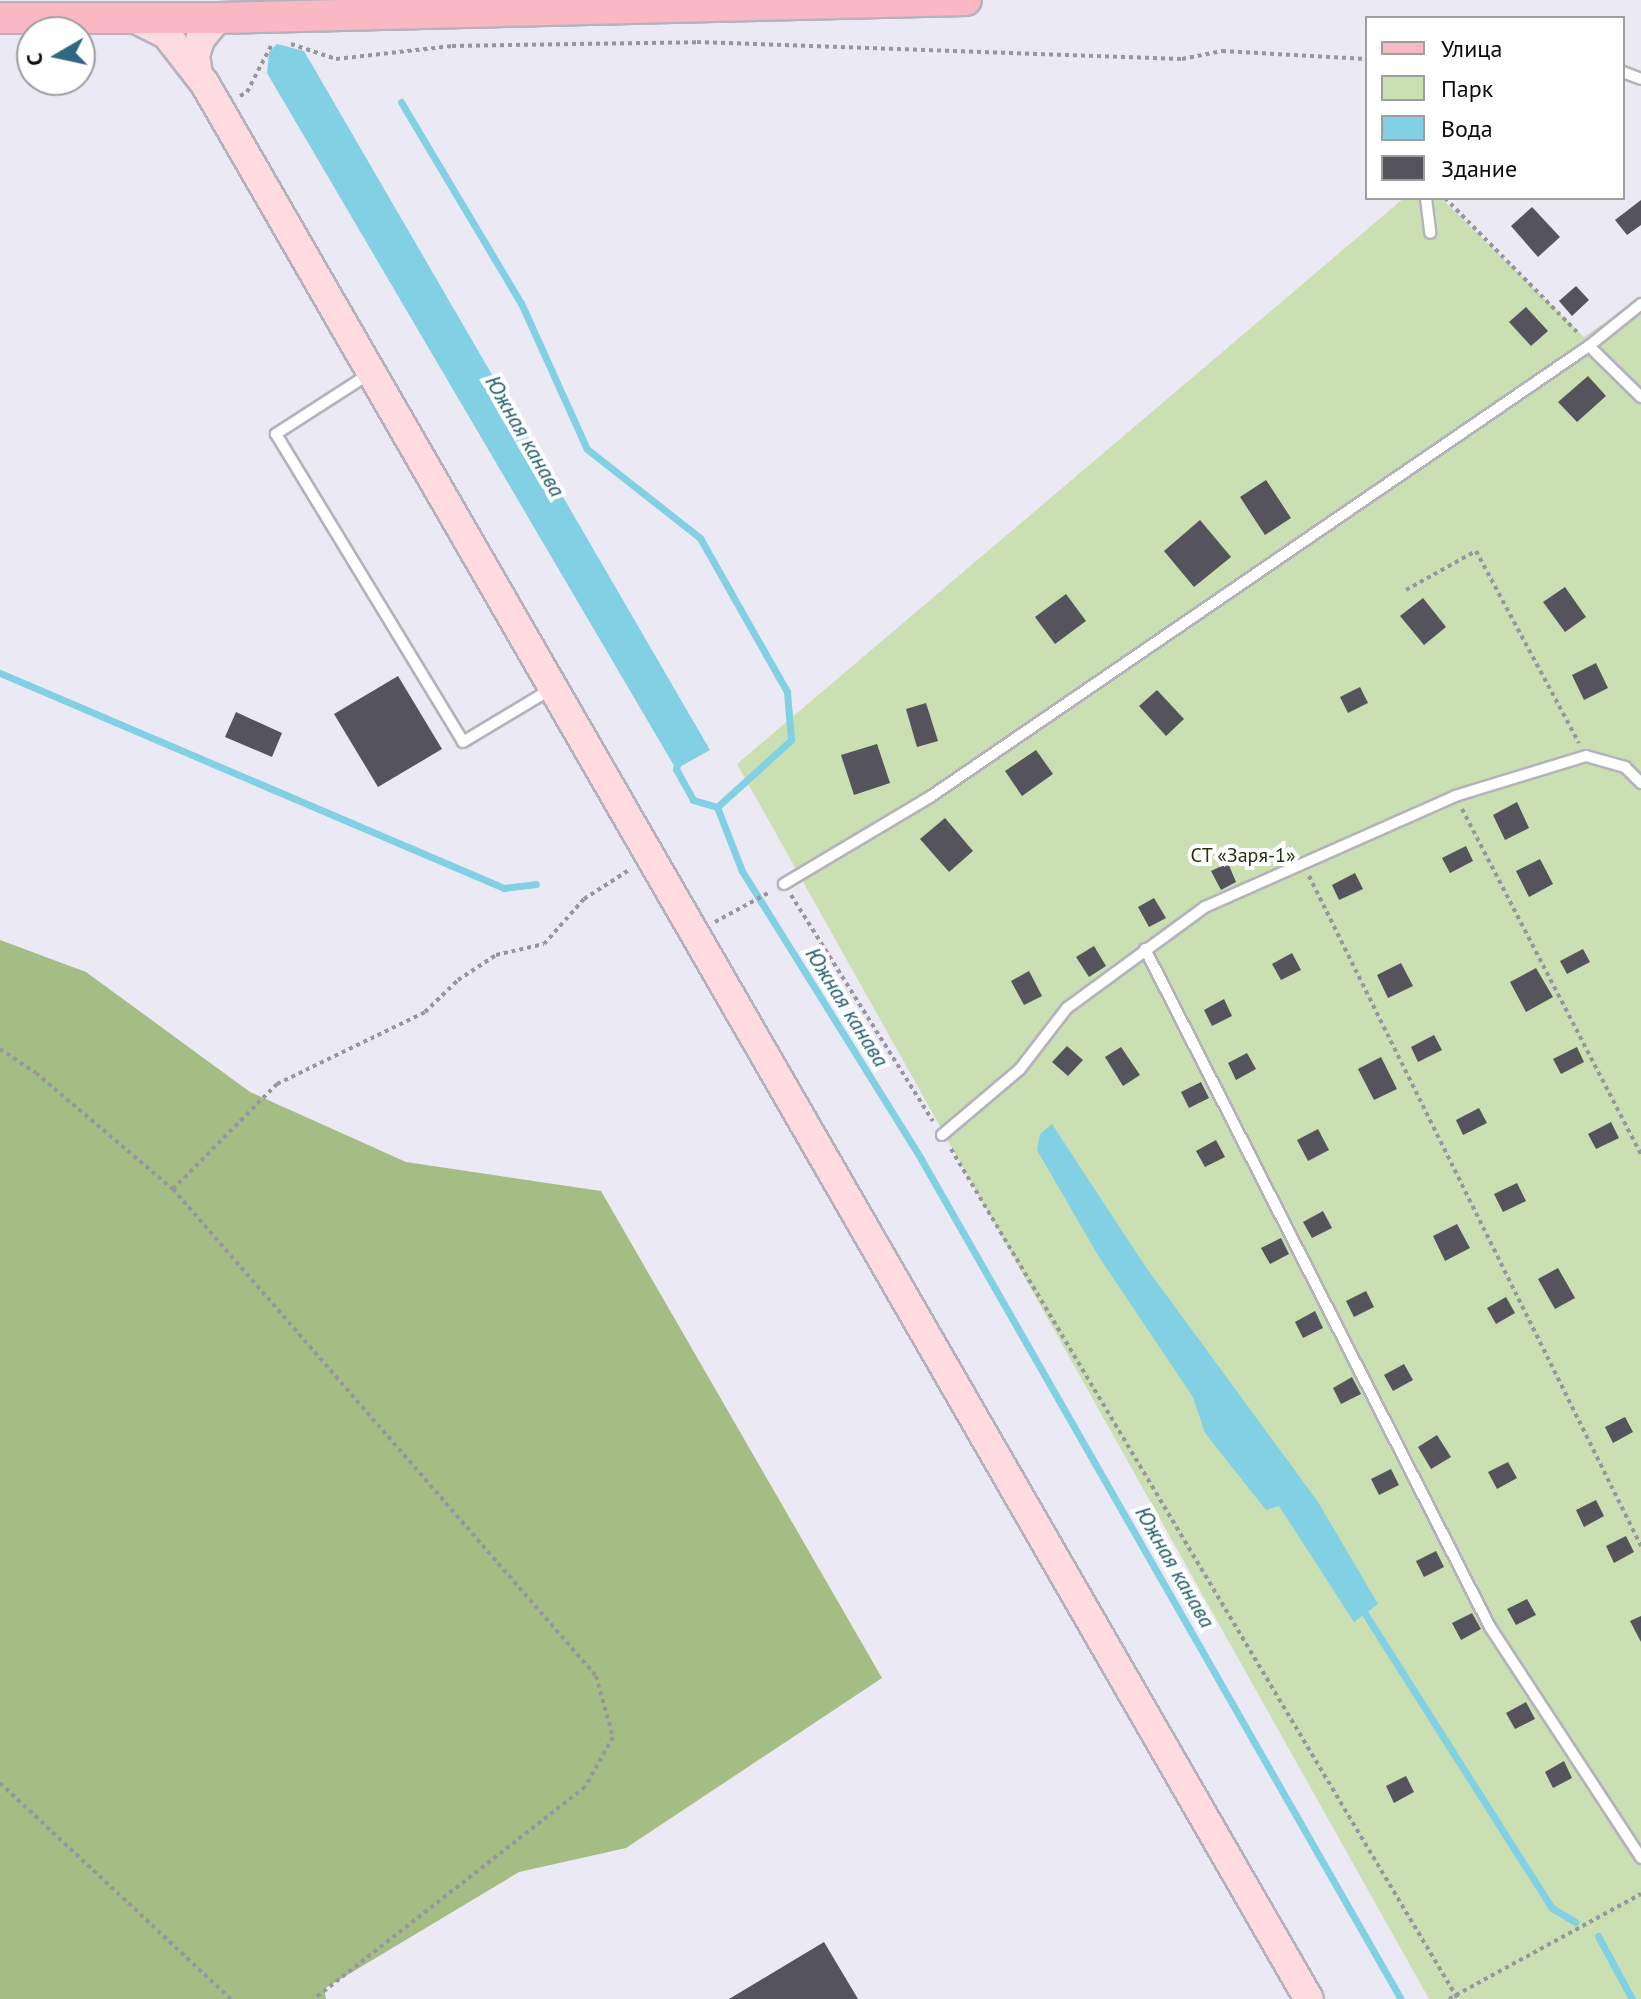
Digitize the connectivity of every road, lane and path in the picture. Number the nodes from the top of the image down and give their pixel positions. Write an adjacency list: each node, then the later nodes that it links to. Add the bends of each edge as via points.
1 (966, 0): 4 (main road)
2 (0, 18): 3 (main road)
3 (134, 18): 4 (main road); 6 (main road, via 166,34)
4 (218, 18): 6 (main road, via 201,38 195,55)
5 (1365, 59): 7 (path, via 1222,51 1182,59 697,42 452,46 336,59 280,40 269,45 247,92 239,96)
6 (198, 74): 13 (main road)
7 (232, 83)
8 (1426, 200): 10 (lane)
9 (1447, 200): 12 (path)
10 (1430, 233)
11 (1641, 304): 12 (lane)
12 (1589, 346): 14 (lane); 22 (lane, via 930,797)
13 (372, 372): 16 (main road); 16 (lane, via 276,434 463,742)
14 (1641, 397)
15 (1406, 590): 17 (path, via 1476,551)
16 (555, 687): 36 (main road)
17 (1586, 756): 18 (lane, via 1625,767); 19 (lane)
18 (1641, 783)
19 (1455, 796): 20 (lane); 27 (path)
20 (1303, 863): 24 (lane, via 1205,907); 29 (path)
21 (634, 866): 28 (path, via 584,899 544,944 496,955 458,980 425,1012 277,1084)
22 (784, 884): 23 (path); 26 (path)
23 (737, 910)
24 (1145, 949): 26 (lane, via 1067,1008 1020,1069); 31 (lane, via 1490,1627)
25 (0, 1049): 28 (path)
26 (942, 1135): 33 (path)
27 (1641, 1155)
28 (173, 1189): 35 (path, via 596,1676 613,1737 585,1787)
29 (1641, 1546)
30 (0, 1783): 34 (path)
31 (1641, 1858)
32 (1641, 1894): 33 (path)
33 (1457, 1998): 37 (path)
34 (231, 1999)
35 (314, 1999)
36 (1309, 1999)
37 (1449, 1999)

